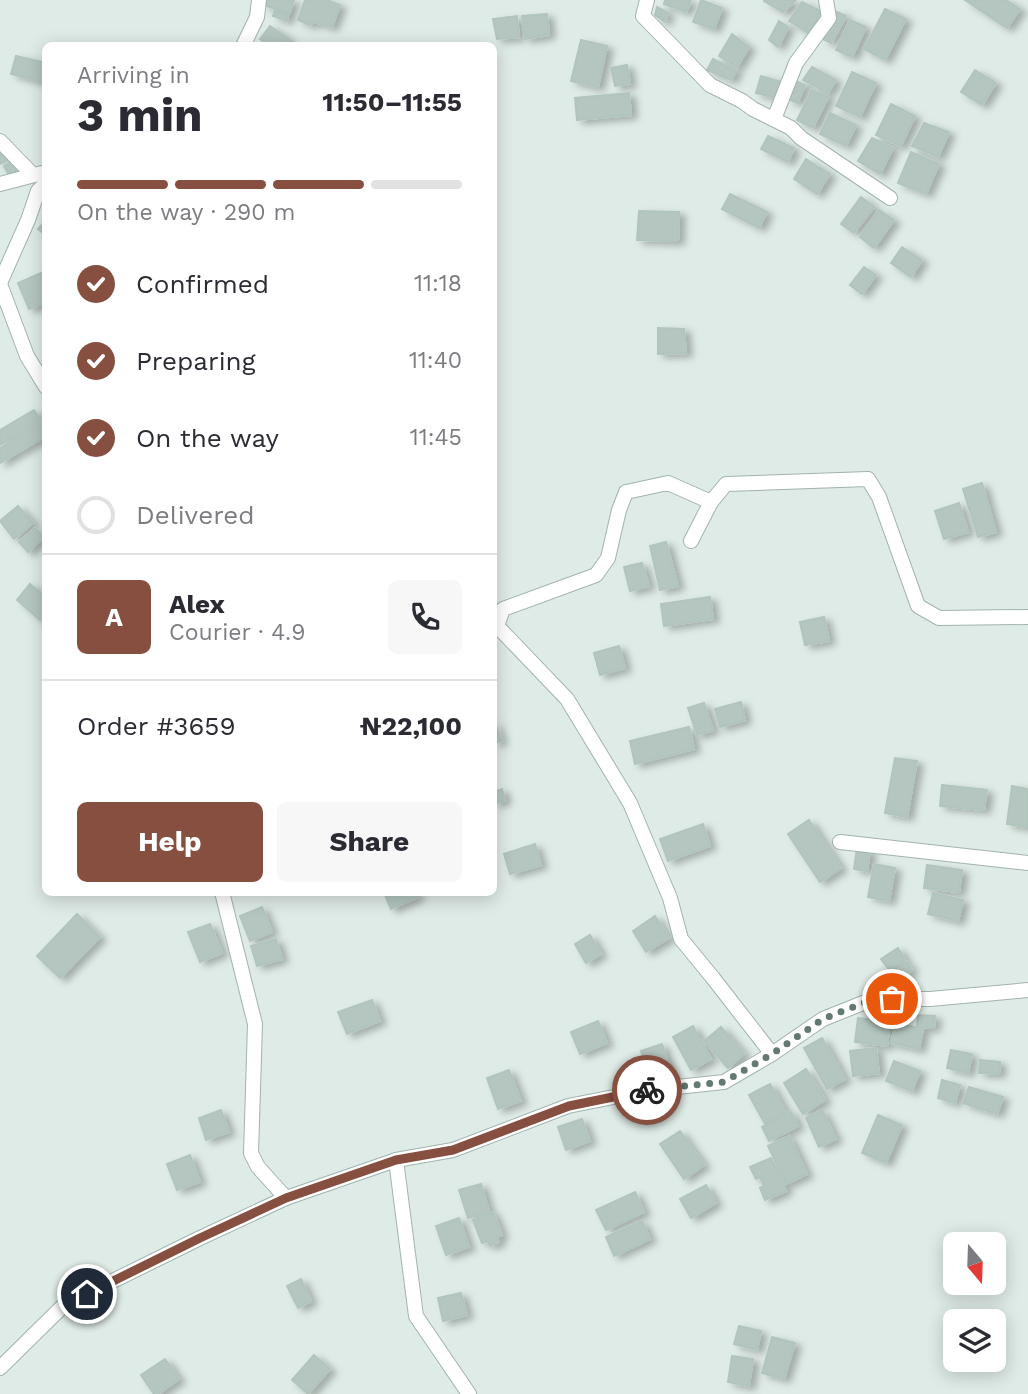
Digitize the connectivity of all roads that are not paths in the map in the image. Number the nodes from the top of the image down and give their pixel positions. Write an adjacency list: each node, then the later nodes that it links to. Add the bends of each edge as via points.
1 (259, 0): 4 (street, via 257,17)
2 (647, 0): 5 (street, via 643,16 710,85)
3 (826, 0): 5 (street, via 829,18 796,63)
4 (245, 42)
5 (774, 119): 9 (street)
6 (0, 141): 7 (street)
7 (41, 177): 8 (street); 10 (street)
8 (0, 184)
9 (890, 198)
10 (0, 284): 11 (street, via 27,356)
11 (42, 380)
12 (711, 502): 13 (street); 14 (street, via 726,484 868,479 879,497 918,606 939,618); 19 (street, via 668,483 626,492 608,558 596,575 503,609 497,626 567,699 630,803 670,898 681,939)
13 (691, 541)
14 (1028, 617)
15 (840, 842): 16 (street)
16 (1028, 863)
17 (223, 896): 21 (street, via 255,1024 251,1153)
18 (1028, 990): 19 (street, via 873,999 823,1019)
19 (772, 1054): 20 (street, via 724,1082 649,1090 569,1106 453,1150)
20 (396, 1160): 21 (street); 23 (street, via 416,1316)
21 (286, 1198): 22 (street, via 64,1305)
22 (0, 1368)
23 (468, 1394)

